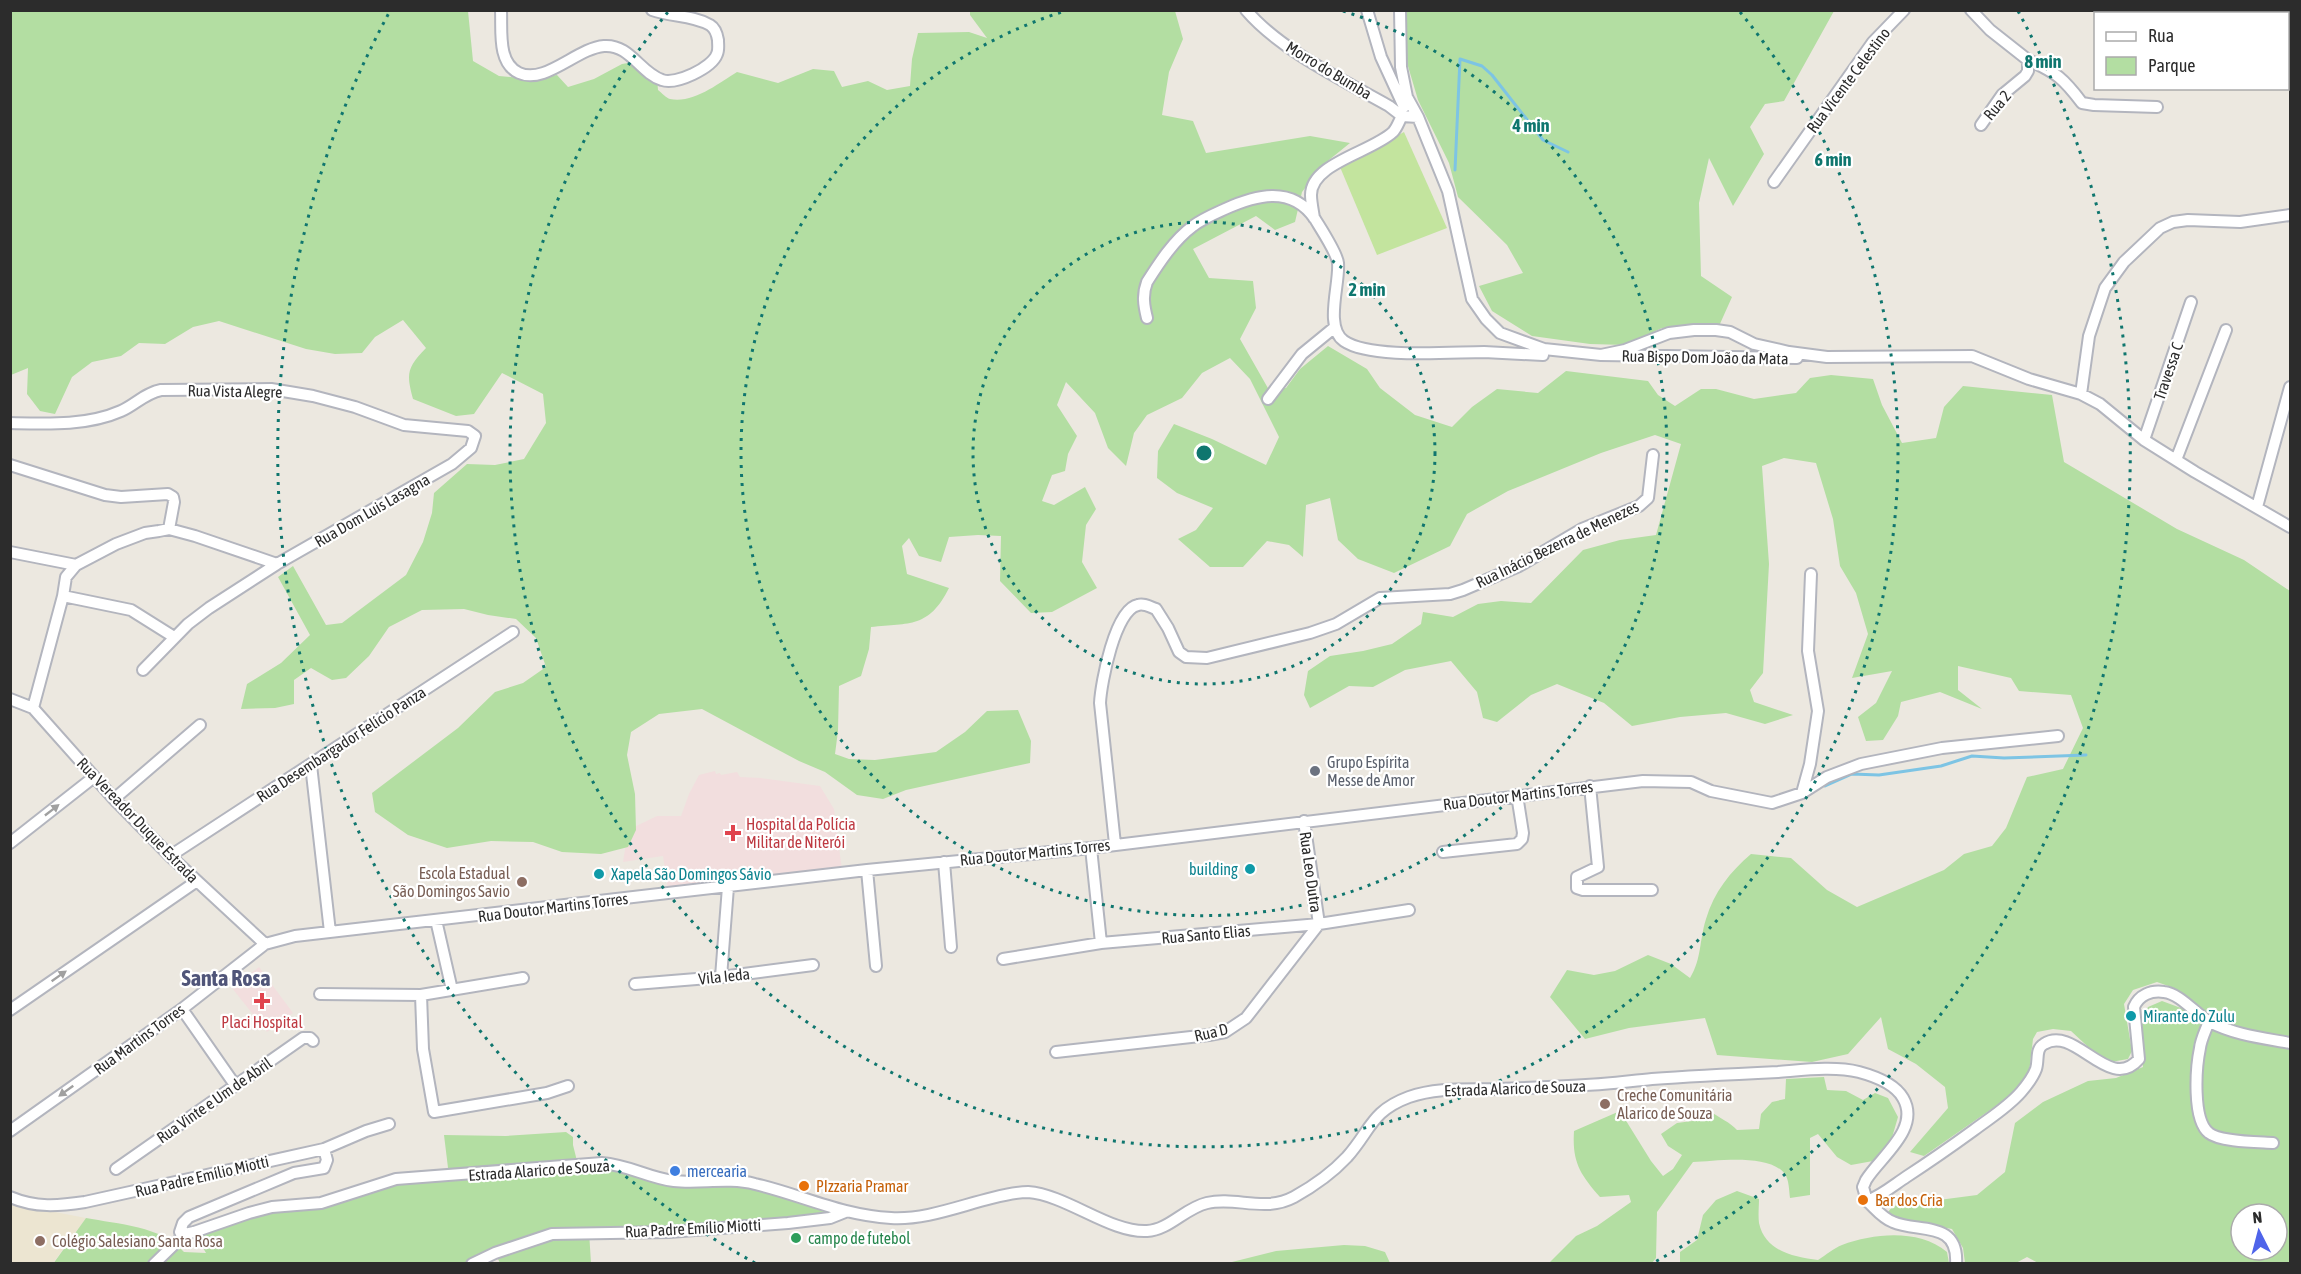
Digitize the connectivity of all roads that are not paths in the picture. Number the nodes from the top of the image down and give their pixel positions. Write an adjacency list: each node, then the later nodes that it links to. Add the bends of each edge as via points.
1 (501, 10): 2 (street, via 506,61 525,75 541,74 601,46 630,55 655,76 670,81 701,70 714,59 718,47 713,26)
2 (652, 10)
3 (1246, 10): 10 (street, Morro do Bumba, via 1281,42)
4 (1367, 10): 10 (street, via 1381,57)
5 (1400, 10): 10 (street, via 1401,68)
6 (1904, 10): 12 (street, Rua Vicente Celestino, via 1873,42)
7 (1971, 10): 8 (street)
8 (2028, 60): 9 (street, via 2066,81 2082,103); 11 (street, Rua 2, via 2025,76 2002,95)
9 (2157, 107)
10 (1410, 116): 14 (street, via 1384,139 1331,166 1315,181 1311,194); 19 (street, via 1448,191 1472,299 1500,333)
11 (1981, 125)
12 (1774, 182)
13 (2290, 215): 23 (street, via 2240,222 2188,220 2160,228 2124,262 2105,288 2090,336)
14 (1314, 218): 16 (street, via 1293,201 1267,195 1202,221 1180,238 1147,282 1143,305); 17 (street, via 1338,262)
15 (2191, 302): 26 (street, Travessa C)
16 (1147, 318)
17 (1335, 327): 19 (street, via 1347,343 1392,352 1543,355); 24 (street, via 1302,354)
18 (2226, 330): 29 (street)
19 (1544, 349): 20 (street)
20 (1601, 355): 21 (street, Rua Bispo Dom João da Mata); 21 (street, Rua Bispo Dom João da Mata, via 1669,333 1705,330 1730,332 1754,344)
21 (1827, 357): 23 (street, Rua Bispo Dom João da Mata, via 1972,356)
22 (2290, 387): 31 (street)
23 (2081, 394): 26 (street, Rua Bispo Dom João da Mata, via 2100,404)
24 (1268, 399)
25 (10, 423): 27 (street, Rua Vista Alegre, via 68,422 107,416 161,390 254,388 313,396 404,425 468,431 475,436)
26 (2144, 440): 29 (street, Rua Bispo Dom João da Mata)
27 (465, 453): 35 (street, Rua Dom Luis Lasagna)
28 (1653, 455): 54 (street, Rua Inácio Bezerra de Menezes, via 1648,498 1639,506 1599,520 1518,566 1450,594 1380,598 1336,624 1207,658 1186,657 1179,652 1156,609 1139,604 1131,607 1118,628 1104,673 1100,703)
29 (2176, 460): 31 (street, Rua Bispo Dom João da Mata)
30 (10, 465): 33 (street, via 105,495 168,494 174,502)
31 (2257, 507): 32 (street, Rua Bispo Dom João da Mata)
32 (2290, 527)
33 (169, 530): 35 (street); 36 (street, via 137,536)
34 (10, 552): 36 (street)
35 (277, 564): 40 (street, via 209,608)
36 (76, 565): 38 (street, via 66,577)
37 (1811, 574): 49 (street, via 1808,651 1818,711)
38 (63, 596): 40 (street, via 131,610); 43 (street)
39 (513, 632): 46 (street, Rua Desembargador Felício Panza)
40 (174, 637): 41 (street)
41 (143, 670)
42 (10, 699): 43 (street, Rua Vereador Duque Estrada)
43 (33, 708): 47 (street, Rua Vereador Duque Estrada)
44 (200, 725): 51 (street)
45 (2058, 736): 49 (street, Rua Doutor Martins Torres, via 1942,748 1861,764 1827,777)
46 (311, 765): 57 (street, Rua Desembargador Felício Panza); 66 (street)
47 (94, 777): 51 (street, Rua Vereador Duque Estrada); 53 (street, one-way to 47)
48 (1590, 786): 49 (street, Rua Doutor Martins Torres, via 1672,780 1697,783 1728,796 1772,803); 50 (street, Rua Doutor Martins Torres); 62 (street, via 1598,867 1577,877 1577,888)
49 (1802, 793)
50 (1517, 795): 52 (street, Rua Doutor Martins Torres); 56 (street, via 1523,833 1517,843)
51 (114, 799): 57 (street, Rua Vereador Duque Estrada)
52 (1304, 821): 54 (street, Rua Doutor Martins Torres); 65 (street, Rua Leo Dutra)
53 (10, 843)
54 (1115, 844): 55 (street, Rua Doutor Martins Torres)
55 (1091, 848): 58 (street, Rua Doutor Martins Torres); 67 (street)
56 (1443, 852)
57 (170, 856): 60 (street, Rua Vereador Duque Estrada)
58 (944, 862): 59 (street, Rua Doutor Martins Torres); 69 (street)
59 (867, 870): 61 (street, Rua Doutor Martins Torres); 72 (street)
60 (196, 881): 68 (street, Rua Vereador Duque Estrada); 80 (street, one-way to 60)
61 (728, 887): 64 (street, Rua Doutor Martins Torres); 73 (street)
62 (1652, 890)
63 (1409, 910): 65 (street, Rua Santo Elias)
64 (436, 921): 66 (street, Rua Doutor Martins Torres); 76 (street)
65 (1318, 924): 67 (street, Rua Santo Elias); 84 (street, Rua D, via 1246,1018 1231,1029 1209,1035)
66 (330, 932): 68 (street, Rua Doutor Martins Torres, via 295,936)
67 (1101, 943): 70 (street, Rua Santo Elias)
68 (266, 945): 79 (street, Rua Martins Torres)
69 (951, 947)
70 (1003, 959)
71 (813, 965): 73 (street, Vila Ieda)
72 (876, 966)
73 (721, 977): 75 (street, Vila Ieda)
74 (523, 978): 76 (street)
75 (635, 984)
76 (452, 990): 78 (street)
77 (320, 994): 78 (street)
78 (421, 995): 86 (street, via 423,1049 434,1112)
79 (182, 1009): 85 (street); 88 (street, Rua Martins Torres, one-way to 88)
80 (10, 1010)
81 (2209, 1022): 83 (street, via 2243,1034); 89 (street, via 2198,1065 2198,1106 2204,1125 2209,1133 2219,1137); 93 (street, via 2169,993 2152,992 2134,1007 2139,1059 2131,1067 2110,1067 2067,1042 2045,1043 2038,1051 2032,1076 2011,1102 1927,1164)
82 (312, 1041): 85 (street, Rua Vinte e Um de Abril, via 303,1038)
83 (2290, 1043)
84 (1056, 1052)
85 (235, 1085): 91 (street, Rua Vinte e Um de Abril)
86 (568, 1086)
87 (389, 1124): 90 (street, Rua Padre Emílio Miotti)
88 (10, 1131)
89 (2273, 1143)
90 (324, 1149): 92 (street, Rua Padre Emílio Miotti, via 60,1206); 95 (street, via 324,1168 288,1175 189,1217 181,1227 180,1232)
91 (116, 1169)
92 (10, 1197)
93 (1867, 1201): 94 (street, Estrada Alarico de Souza, via 1863,1187 1902,1133 1907,1120 1906,1105 1902,1096 1878,1079 1858,1072 1824,1070 1587,1085 1447,1089 1419,1094 1381,1111 1337,1166 1293,1198 1259,1205 1222,1201 1202,1204 1152,1231 1127,1228 1032,1192 911,1217); 98 (street, via 1894,1223 1944,1234 1954,1248)
94 (845, 1212): 95 (street, Estrada Alarico de Souza, via 750,1183 677,1181 629,1167 602,1164 396,1179 321,1203 272,1207); 97 (street, Rua Padre Emílio Miotti, via 830,1218 788,1223 669,1232 552,1234)
95 (185, 1234): 96 (street)
96 (154, 1263)
97 (472, 1263)
98 (1956, 1263)

